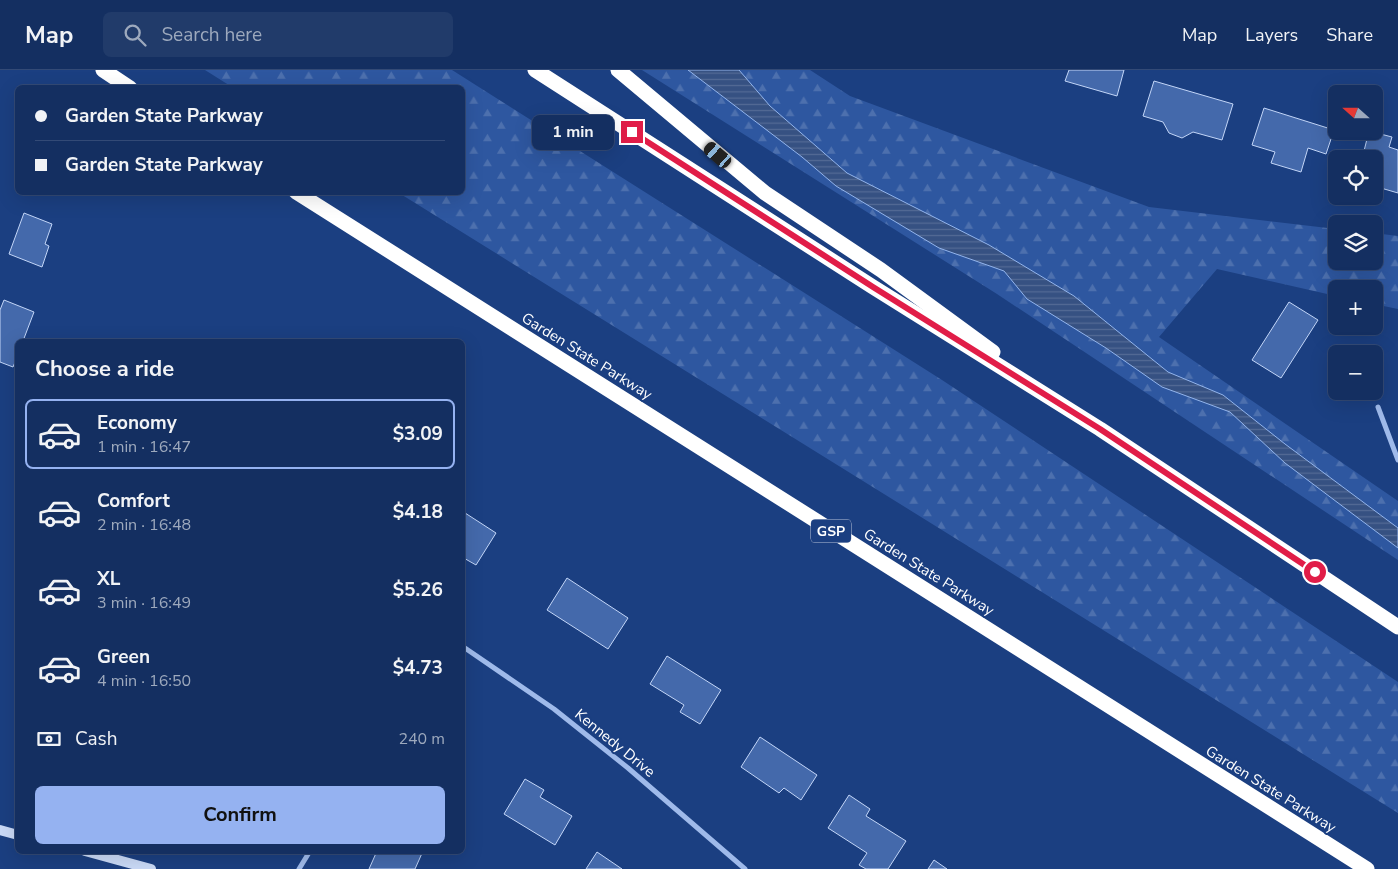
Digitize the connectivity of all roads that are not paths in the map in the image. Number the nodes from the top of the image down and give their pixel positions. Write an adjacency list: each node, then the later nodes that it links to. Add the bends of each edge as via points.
1 (102, 70): 4 (highway)
2 (535, 70): 7 (highway)
3 (618, 70): 7 (highway, via 765,192 881,270)
4 (125, 85)
5 (301, 195): 18 (highway, Garden State Parkway / GSP)
6 (1378, 407): 8 (street)
7 (1100, 429): 9 (highway)
8 (1398, 460)
9 (1398, 628)
10 (465, 648): 17 (street, Kennedy Drive, via 554,709 606,750)
11 (0, 830): 12 (main road)
12 (15, 834)
13 (96, 854): 15 (main road)
14 (308, 854): 16 (street)
15 (151, 869)
16 (299, 869)
17 (745, 869)
18 (1367, 869)

